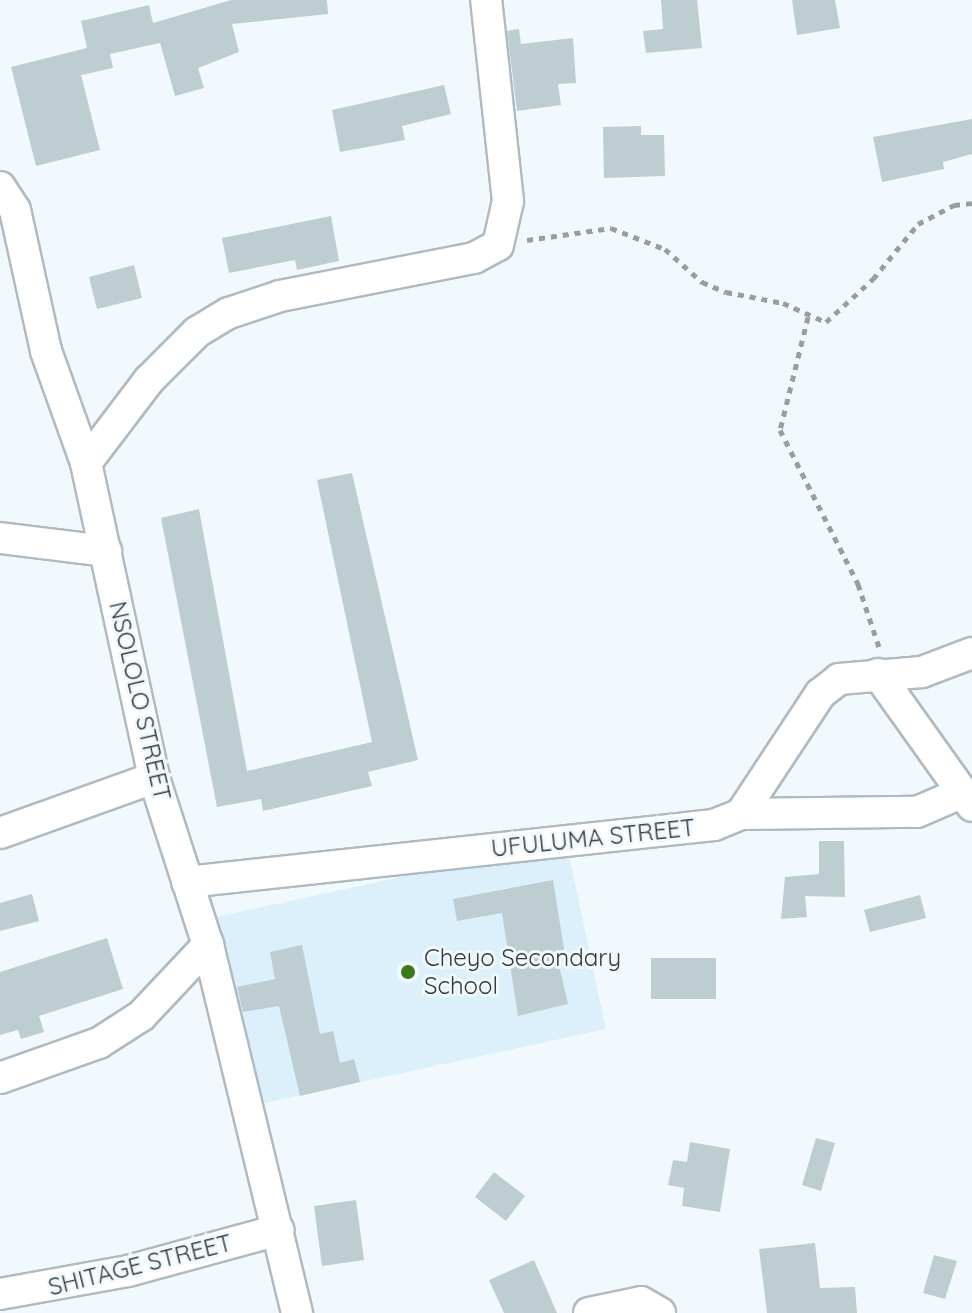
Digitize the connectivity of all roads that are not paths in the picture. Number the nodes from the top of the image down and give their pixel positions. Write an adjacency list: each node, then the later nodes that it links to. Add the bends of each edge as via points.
1 (486, 0): 3 (street, via 508,201 498,245 474,258 280,296 229,313 197,332 149,380)
2 (0, 187): 3 (street, NSOLOLO STREET, via 15,210 46,351)
3 (86, 463): 5 (street, NSOLOLO STREET)
4 (0, 538): 5 (street)
5 (106, 551): 8 (street, NSOLOLO STREET)
6 (972, 653): 7 (street, via 922,672)
7 (885, 674): 9 (street); 10 (street, via 854,674 820,694)
8 (154, 778): 11 (street); 12 (street, NSOLOLO STREET)
9 (966, 800): 10 (street, UFULUMA STREET, via 917,812)
10 (741, 814): 12 (street, UFULUMA STREET, via 669,832)
11 (0, 833)
12 (187, 882): 13 (street, NSOLOLO STREET)
13 (208, 945): 14 (street, via 141,1016 99,1043); 15 (street, NSOLOLO STREET)
14 (0, 1078)
15 (279, 1230): 16 (street, SHITAGE STREET, via 128,1271); 17 (street, NSOLOLO STREET)
16 (0, 1294)
17 (297, 1313)
18 (589, 1313): 19 (street, via 641,1302)
19 (660, 1313)

